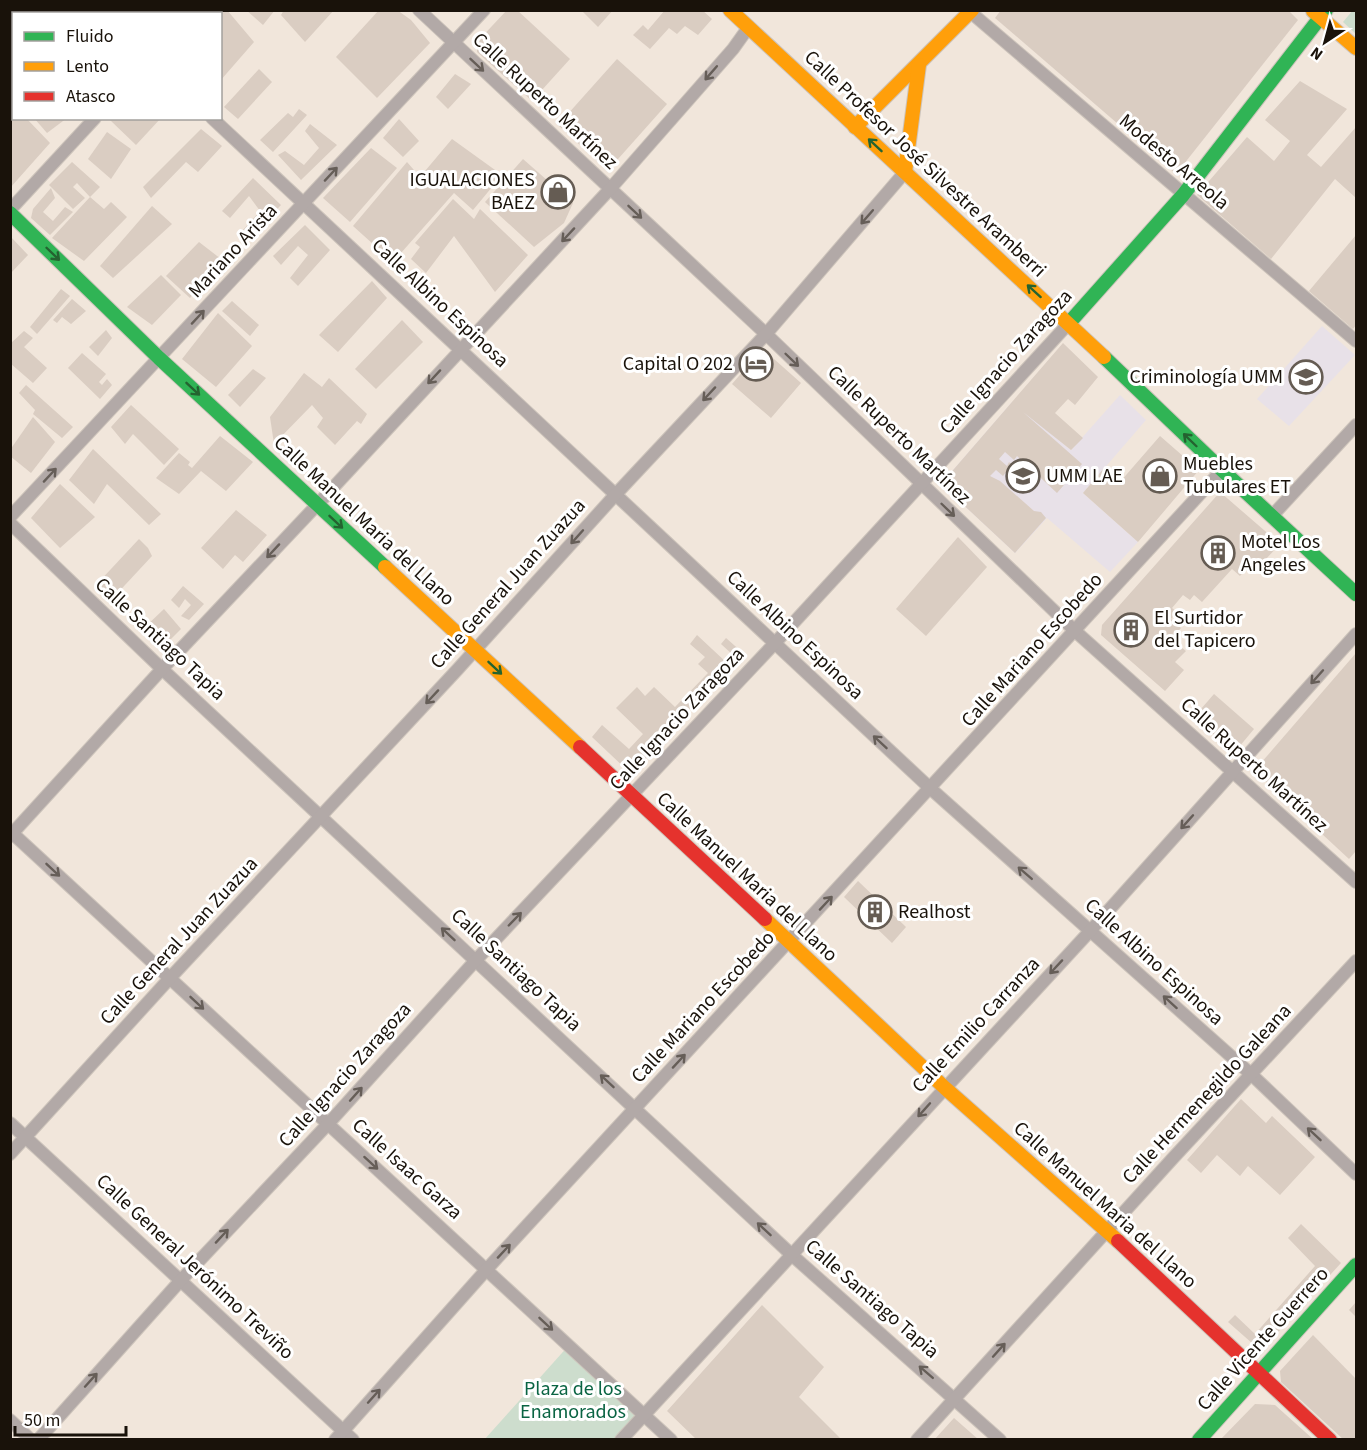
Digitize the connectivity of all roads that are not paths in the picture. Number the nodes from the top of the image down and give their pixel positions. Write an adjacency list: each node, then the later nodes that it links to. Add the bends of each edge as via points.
1 (418, 10): 8 (street, Calle Ruperto Martínez)
2 (484, 10): 8 (street, Mariano Arista)
3 (730, 10): 7 (street, Calle Profesor José Silvestre Aramberri)
4 (751, 10): 7 (street)
5 (970, 11): 10 (street); 16 (street, Modesto Arreola)
6 (1320, 13): 9 (street); 16 (street, Calle Ignacio Zaragoza)
7 (748, 28): 13 (street, Calle Profesor José Silvestre Aramberri); 15 (street, one-way to 15)
8 (454, 43): 15 (street, Calle Ruperto Martínez, one-way to 15); 17 (street, Mariano Arista, one-way to 8)
9 (1356, 48)
10 (919, 64): 13 (street); 14 (street)
11 (93, 120): 18 (street)
12 (214, 120): 17 (street, Calle Albino Espinosa)
13 (855, 127): 14 (street, Calle Profesor José Silvestre Aramberri, one-way to 13)
14 (905, 172): 19 (street, Calle Profesor José Silvestre Aramberri, one-way to 14); 20 (street, Calle General Juan Zuazua, one-way to 20)
15 (610, 189): 20 (street, Calle Ruperto Martínez, one-way to 20); 22 (street, one-way to 22)
16 (1183, 195): 19 (street, Calle Ignacio Zaragoza); 21 (street, Modesto Arreola)
17 (304, 203): 22 (street, Calle Albino Espinosa); 23 (street, Mariano Arista, one-way to 17)
18 (10, 212): 23 (street, Calle Manuel Maria del Llano, one-way to 23)
19 (1069, 323): 25 (street, Calle Profesor José Silvestre Aramberri, one-way to 19); 26 (street, Calle Ignacio Zaragoza)
20 (765, 334): 26 (street, Calle Ruperto Martínez, one-way to 26); 27 (street, Calle General Juan Zuazua, one-way to 27)
21 (1356, 341)
22 (461, 349): 27 (street, Calle Albino Espinosa); 28 (street, one-way to 28)
23 (159, 358): 28 (street, Calle Manuel Maria del Llano, one-way to 28); 30 (street, Mariano Arista, one-way to 23)
24 (1356, 425): 29 (street)
25 (1222, 470): 29 (street, Calle Profesor José Silvestre Aramberri); 33 (street, Calle Mariano Escobedo)
26 (921, 484): 33 (street, Calle Ruperto Martínez, one-way to 33); 35 (street, Calle Ignacio Zaragoza)
27 (616, 494): 35 (street, Calle Albino Espinosa); 36 (street, Calle General Juan Zuazua, one-way to 36)
28 (317, 505): 36 (street, Calle Manuel Maria del Llano, one-way to 36); 37 (street, one-way to 37)
29 (1272, 516): 32 (street, Calle Profesor José Silvestre Aramberri)
30 (10, 517)
31 (10, 523): 37 (street, Calle Santiago Tapia)
32 (1356, 594)
33 (1075, 631): 38 (street, Calle Ruperto Martínez); 39 (street, Calle Mariano Escobedo)
34 (1356, 634): 38 (street, Calle Emilio Carranza, one-way to 38)
35 (775, 644): 39 (street, Calle Albino Espinosa, one-way to 35); 40 (street, Calle Ignacio Zaragoza)
36 (475, 650): 40 (street, Calle Manuel Maria del Llano, one-way to 40); 41 (street, Calle General Juan Zuazua, one-way to 41)
37 (162, 669): 41 (street, Calle Santiago Tapia); 42 (street)
38 (1233, 771): 43 (street, Calle Ruperto Martínez); 44 (street, Calle Emilio Carranza, one-way to 44)
39 (931, 789): 44 (street, Calle Albino Espinosa, one-way to 39); 45 (street, Calle Mariano Escobedo, one-way to 39)
40 (632, 795): 45 (street, Calle Manuel Maria del Llano); 46 (street, Calle Ignacio Zaragoza, one-way to 40)
41 (321, 816): 46 (street, Calle Santiago Tapia, one-way to 41); 48 (street, Calle General Juan Zuazua)
42 (11, 834): 48 (street, Calle Isaac Garza, one-way to 48)
43 (1356, 882)
44 (1091, 930): 49 (street, Calle Albino Espinosa, one-way to 44); 50 (street, Calle Emilio Carranza, one-way to 50)
45 (789, 943): 50 (street, Calle Manuel Maria del Llano); 51 (street, Calle Mariano Escobedo, one-way to 45)
46 (476, 960): 51 (street, Calle Santiago Tapia, one-way to 46); 53 (street, Calle Ignacio Zaragoza, one-way to 46)
47 (1356, 961): 49 (street, Calle Hermenegildo Galeana)
48 (170, 978): 53 (street, Calle Isaac Garza, one-way to 53); 54 (street, Calle General Juan Zuazua)
49 (1252, 1075): 56 (street, Calle Albino Espinosa, one-way to 49); 57 (street, Calle Hermenegildo Galeana)
50 (945, 1088): 57 (street, Calle Manuel Maria del Llano); 58 (street, Calle Emilio Carranza, one-way to 58)
51 (636, 1108): 58 (street, Calle Santiago Tapia, one-way to 51); 60 (street, Calle Mariano Escobedo, one-way to 51)
52 (10, 1123): 54 (street, Calle General Jerónimo Treviño)
53 (328, 1124): 60 (street, Calle Isaac Garza, one-way to 60); 61 (street, Calle Ignacio Zaragoza, one-way to 53)
54 (26, 1137): 55 (street, Calle General Juan Zuazua); 61 (street, Calle General Jerónimo Treviño)
55 (10, 1154)
56 (1356, 1174)
57 (1108, 1231): 62 (street, Calle Manuel Maria del Llano); 63 (street, Calle Hermenegildo Galeana, one-way to 57)
58 (793, 1256): 63 (street, Calle Santiago Tapia, one-way to 58); 64 (street, Calle Emilio Carranza)
59 (1356, 1265): 62 (street, Calle Vicente Guerrero)
60 (487, 1269): 64 (street, Calle Isaac Garza, one-way to 64); 66 (street, Calle Mariano Escobedo, one-way to 60)
61 (181, 1280): 66 (street, Calle General Jerónimo Treviño); 68 (street, Calle Ignacio Zaragoza, one-way to 61)
62 (1260, 1372): 74 (street, Calle Vicente Guerrero); 75 (street, Calle Manuel Maria del Llano)
63 (955, 1398): 72 (street, Calle Hermenegildo Galeana); 73 (street, Calle Santiago Tapia)
64 (644, 1415): 70 (street, Calle Emilio Carranza); 71 (street, Calle Isaac Garza)
65 (10, 1420): 67 (street)
66 (339, 1435): 69 (street, Calle General Jerónimo Treviño)
67 (31, 1440)
68 (38, 1440)
69 (353, 1440)
70 (621, 1440)
71 (671, 1440)
72 (917, 1440)
73 (1000, 1440)
74 (1199, 1440)
75 (1330, 1440)

